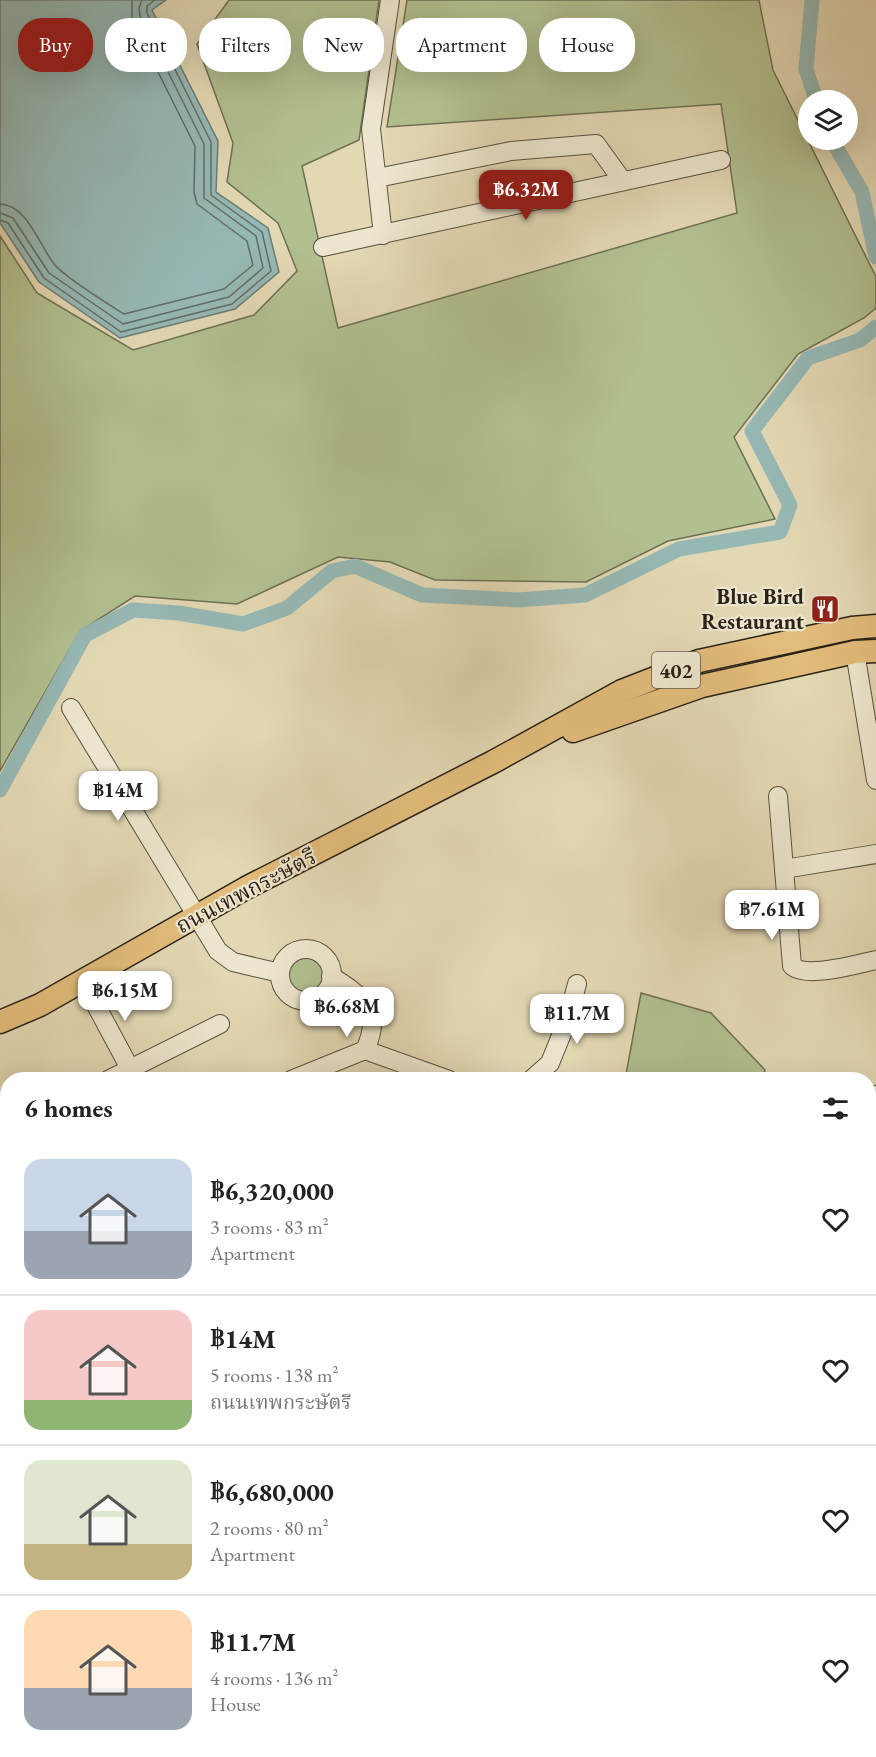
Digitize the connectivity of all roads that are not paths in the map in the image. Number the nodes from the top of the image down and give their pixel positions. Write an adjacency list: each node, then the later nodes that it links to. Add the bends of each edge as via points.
1 (390, 0): 3 (street, via 370,129)
2 (722, 160): 4 (street)
3 (377, 178): 4 (street, via 511,151 596,144); 5 (street)
4 (622, 180): 5 (street)
5 (383, 235): 6 (street)
6 (324, 247)
7 (876, 626): 9 (main road, ถนนเทพกระษัตรี / 402, via 699,661)
8 (866, 651): 9 (main road, ถนนเทพกระษัตรี / 402); 11 (street)
9 (626, 700): 15 (main road, ถนนเทพกระษัตรี / 402, via 493,762)
10 (71, 708): 15 (street)
11 (876, 780)
12 (778, 796): 14 (street)
13 (876, 854): 14 (street)
14 (784, 869): 16 (street, via 792,966 810,972)
15 (196, 916): 17 (street, via 218,951 233,962); 19 (main road, ถนนเทพกระษัตรี)
16 (876, 960)
17 (280, 973): 18 (street, via 290,954 307,949 323,956); 18 (street, via 282,987 302,1001 324,994)
18 (331, 976): 23 (street, via 355,991 374,1019)
19 (83, 981): 21 (main road, ถนนเทพกระษัตรี); 24 (street)
20 (578, 984): 28 (street, via 550,1063)
21 (0, 1022)
22 (220, 1024): 25 (street)
23 (365, 1050): 26 (street); 27 (street)
24 (132, 1072)
25 (136, 1072)
26 (311, 1072)
27 (427, 1072)
28 (540, 1072)

